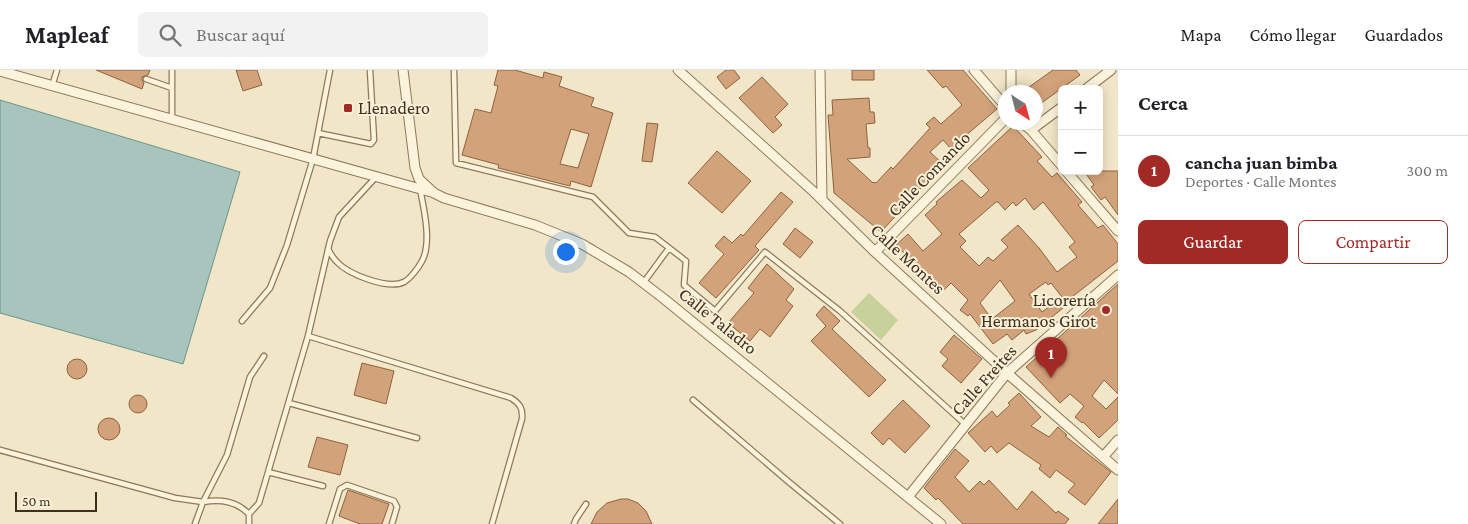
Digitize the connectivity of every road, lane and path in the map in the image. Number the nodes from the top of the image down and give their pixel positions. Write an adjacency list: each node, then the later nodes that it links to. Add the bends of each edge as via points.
1 (0, 70): 16 (street)
2 (57, 70): 16 (lane)
3 (172, 70): 17 (lane)
4 (330, 70): 24 (lane)
5 (370, 70): 24 (lane, via 374,140 371,144)
6 (403, 70): 30 (street, via 415,168 419,179)
7 (454, 70): 33 (lane, via 456,163 593,197 629,233 655,237)
8 (678, 70): 31 (street, Calle Montes)
9 (820, 70): 31 (street)
10 (974, 70): 18 (street)
11 (1010, 70): 14 (street)
12 (1111, 70): 15 (street)
13 (146, 80): 17 (lane)
14 (1010, 85)
15 (1091, 85)
16 (52, 86): 20 (street)
17 (172, 88): 20 (lane)
18 (998, 98)
19 (1058, 110): 21 (street)
20 (172, 118): 25 (street)
21 (1043, 121)
22 (998, 126): 35 (street, Calle Comando)
23 (1031, 130): 26 (street)
24 (318, 133): 25 (lane)
25 (313, 159): 28 (street); 38 (lane, via 287,245 270,288)
26 (1058, 161)
27 (1069, 175): 32 (street)
28 (377, 177): 29 (street); 34 (lane, via 339,217)
29 (420, 189): 30 (street); 34 (lane, via 426,241 422,261 405,281 393,284 373,281 337,263)
30 (434, 193): 37 (street, Calle Taladro, via 527,222 582,244)
31 (822, 200): 35 (street, Calle Montes)
32 (1118, 231)
33 (669, 248): 37 (lane); 44 (lane, via 686,261 684,285 715,311 766,252 840,312)
34 (328, 249): 39 (lane)
35 (875, 252): 41 (street, Calle Montes)
36 (1118, 275): 41 (street, Calle Freites)
37 (644, 282): 52 (street, Calle Taladro)
38 (242, 321)
39 (308, 336): 43 (lane); 60 (lane, via 511,398 520,404 522,419)
40 (264, 356): 53 (lane, via 250,377 227,455)
41 (1008, 373): 44 (street, Calle Freites); 48 (street, Calle Montes)
42 (693, 400): 62 (lane)
43 (289, 403): 45 (lane); 50 (lane)
44 (966, 425): 52 (street, Calle Freites)
45 (417, 438)
46 (1118, 440): 48 (street)
47 (0, 450): 53 (lane, via 175,498)
48 (1103, 457): 49 (street, Calle Montes)
49 (1118, 470)
50 (268, 472): 51 (lane); 55 (lane, via 259,503)
51 (323, 486)
52 (908, 497): 63 (street, Calle Taladro)
53 (203, 502): 55 (lane, via 229,502 241,506); 56 (lane)
54 (586, 504): 61 (lane)
55 (249, 514): 57 (lane)
56 (195, 524)
57 (249, 524)
58 (329, 524): 59 (lane, via 340,489 347,485 394,500 397,507)
59 (392, 524)
60 (492, 524)
61 (574, 524)
62 (840, 524)
63 (941, 524)

